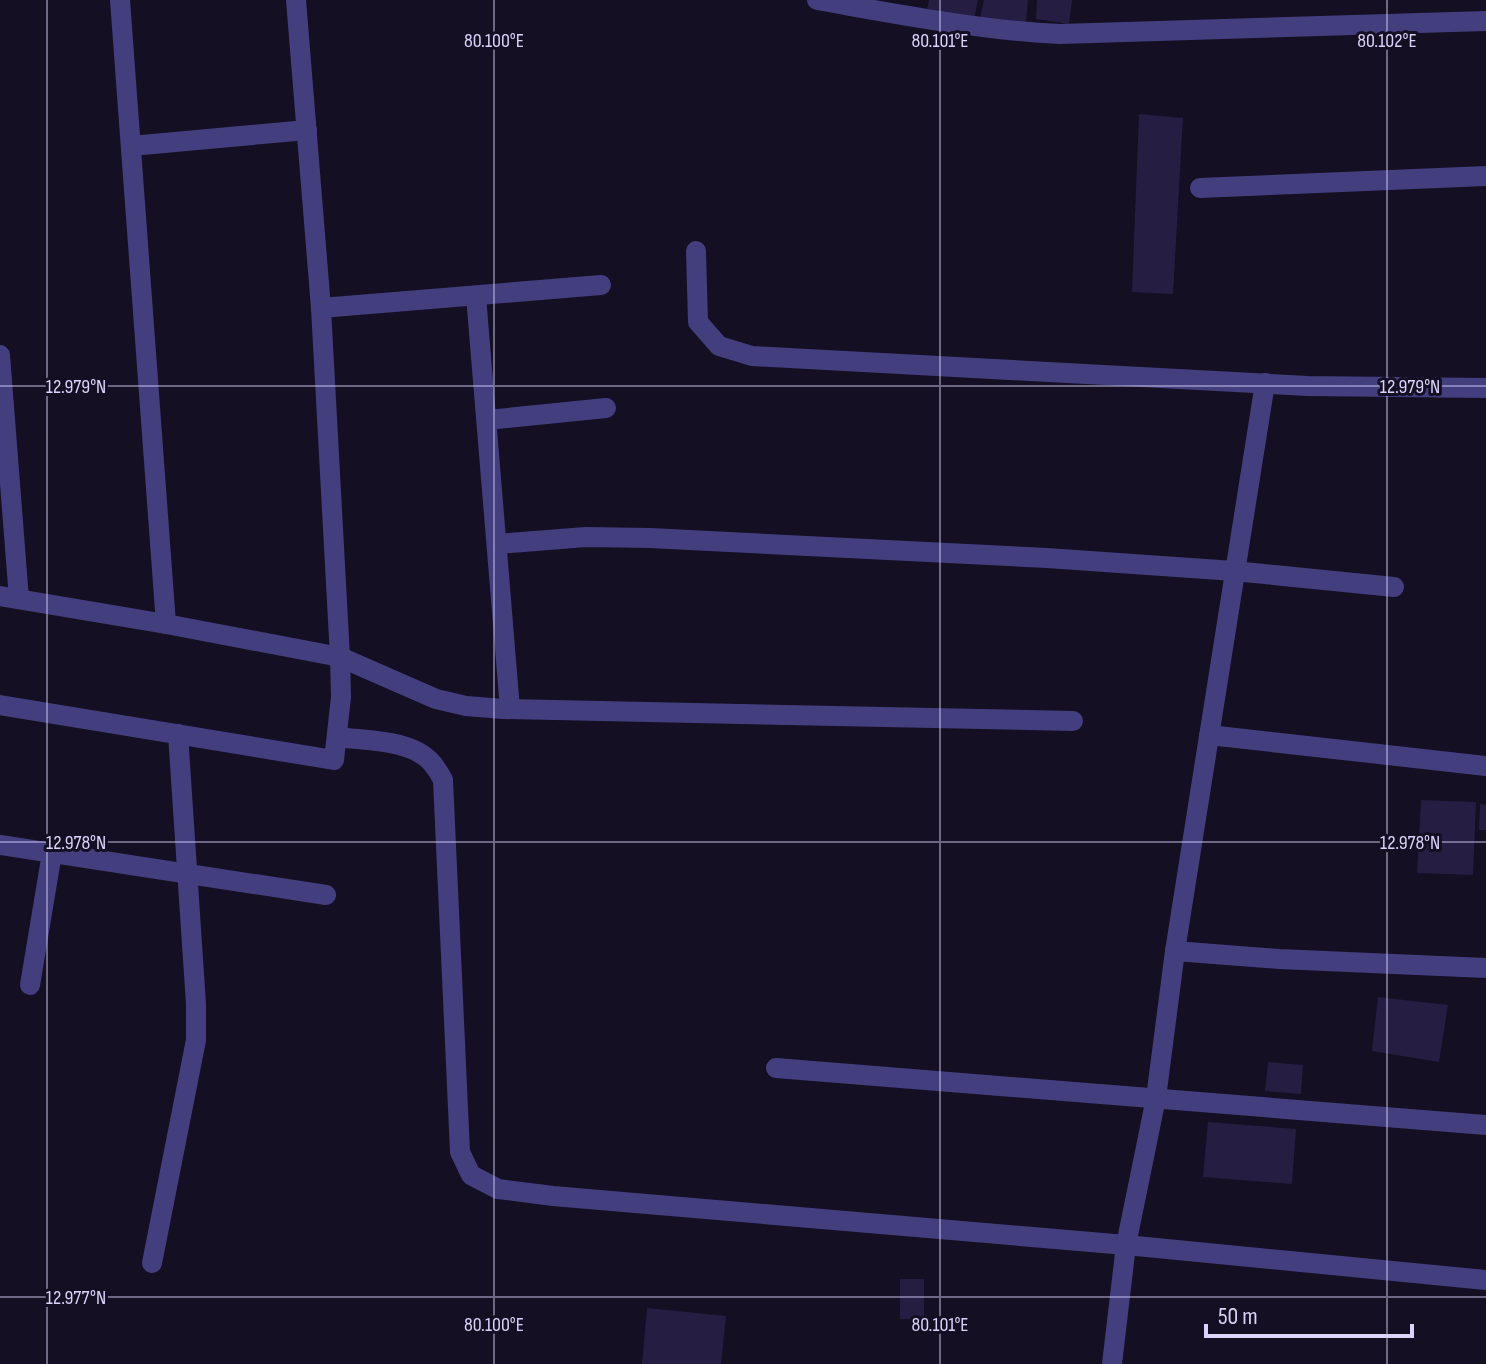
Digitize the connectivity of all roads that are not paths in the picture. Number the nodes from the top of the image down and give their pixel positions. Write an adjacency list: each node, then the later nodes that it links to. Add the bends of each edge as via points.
1 (120, 0): 6 (street)
2 (296, 0): 5 (street)
3 (817, 0): 4 (street, via 1060,34)
4 (1486, 21)
5 (307, 130): 6 (street); 12 (street)
6 (131, 146): 22 (street)
7 (1486, 176): 8 (street)
8 (1200, 188)
9 (696, 251): 14 (street, via 698,322 719,346 752,356)
10 (601, 285): 11 (street)
11 (476, 296): 12 (street); 17 (street)
12 (321, 308): 23 (street)
13 (0, 355): 21 (street)
14 (1265, 383): 15 (street); 19 (street)
15 (1486, 388)
16 (606, 408): 17 (street)
17 (487, 420): 18 (street)
18 (497, 544): 19 (street, via 623,537); 25 (street)
19 (1234, 571): 20 (street); 28 (street)
20 (1394, 587)
21 (10, 598): 22 (street)
22 (166, 624): 23 (street)
23 (340, 657): 25 (street, via 436,699); 29 (street)
24 (0, 705): 27 (street)
25 (510, 709): 26 (street)
26 (1073, 721)
27 (178, 734): 29 (street, via 334,760); 33 (street)
28 (1209, 735): 30 (street); 35 (street)
29 (338, 737): 41 (street, via 412,750 431,762 443,780 460,1152 471,1175 498,1189 553,1196)
30 (1486, 766)
31 (0, 845): 32 (street)
32 (52, 853): 33 (street); 37 (street)
33 (186, 874): 34 (street); 42 (street, via 196,1040)
34 (326, 895)
35 (1175, 951): 36 (street); 39 (street)
36 (1486, 968)
37 (30, 985)
38 (776, 1068): 39 (street)
39 (1156, 1098): 40 (street); 41 (street)
40 (1486, 1125)
41 (1126, 1245): 43 (street); 44 (street)
42 (152, 1263)
43 (1486, 1280)
44 (1112, 1364)

